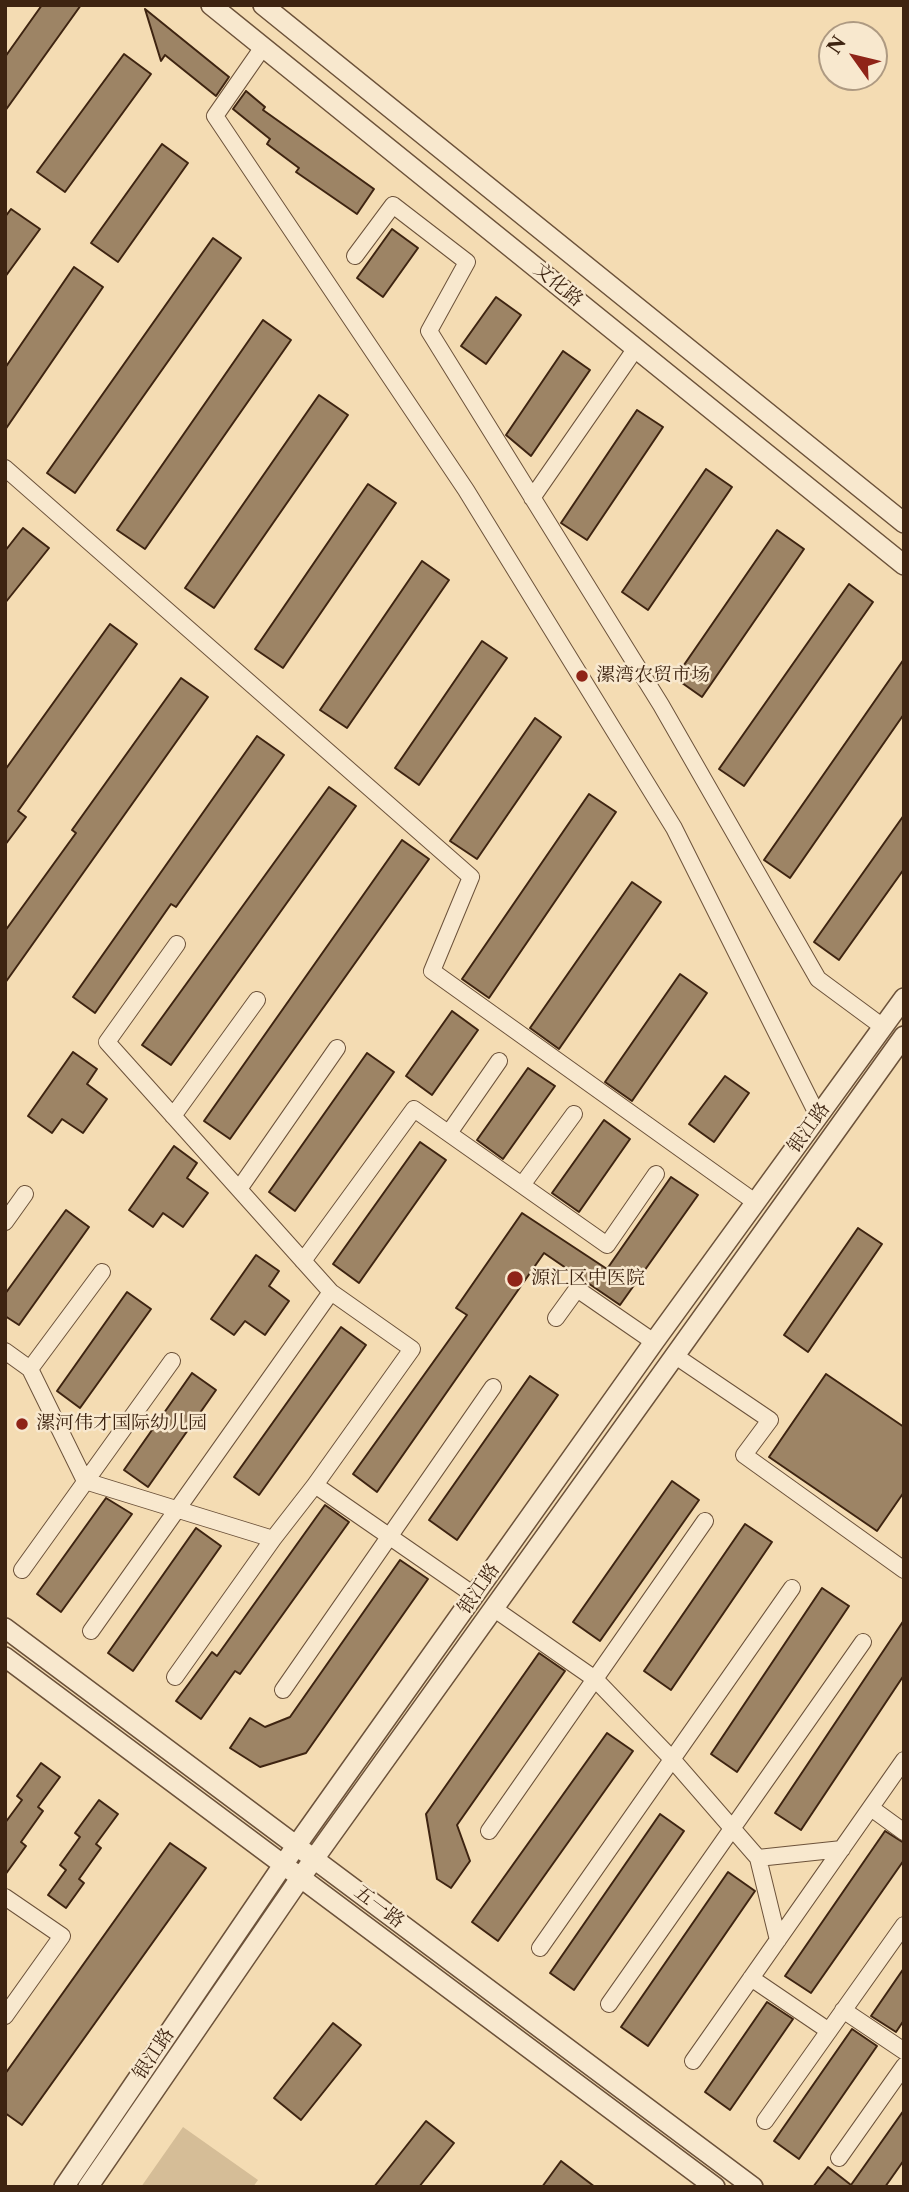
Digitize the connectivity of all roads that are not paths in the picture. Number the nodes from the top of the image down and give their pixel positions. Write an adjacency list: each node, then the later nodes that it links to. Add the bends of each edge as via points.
1 (211, 5): 3 (street, 文化路)
2 (263, 5): 8 (street, 文化路)
3 (263, 47): 5 (street, 文化路); 18 (street, via 215,116 466,490 674,828)
4 (355, 256): 7 (street, via 393,205 467,262 429,331)
5 (636, 348): 7 (street); 9 (street, 文化路)
6 (5, 468): 25 (street, via 471,877 432,971)
7 (533, 498): 13 (street, via 661,705 818,979)
8 (904, 523)
9 (904, 565)
10 (177, 944): 19 (street, via 107,1042)
11 (904, 998): 13 (street, 银江路)
12 (257, 1000): 19 (street)
13 (883, 1027): 14 (street); 18 (street, 银江路)
14 (902, 1038): 26 (street, 银江路)
15 (337, 1048): 23 (street)
16 (499, 1061): 20 (street)
17 (574, 1114): 22 (street)
18 (818, 1115): 25 (street, 银江路)
19 (173, 1116): 23 (street)
20 (449, 1133): 22 (street); 28 (street, via 414,1109)
21 (656, 1174): 22 (street, via 607,1245)
22 (522, 1185)
23 (239, 1189): 28 (street)
24 (25, 1194): 27 (street)
25 (755, 1202): 26 (street); 32 (street, 银江路)
26 (774, 1214): 34 (street, 银江路)
27 (5, 1222)
28 (303, 1261): 30 (street)
29 (102, 1272): 36 (street)
30 (331, 1292): 39 (street, via 412,1349); 40 (street)
31 (556, 1318): 32 (street, via 577,1289)
32 (654, 1342): 34 (street); 47 (street, 银江路)
33 (5, 1351): 36 (street)
34 (674, 1355): 45 (street, via 770,1420 744,1455); 48 (street, 银江路)
35 (172, 1361): 38 (street)
36 (30, 1369): 38 (street)
37 (493, 1387): 42 (street)
38 (85, 1481): 40 (street); 44 (street)
39 (315, 1485): 42 (street); 43 (street)
40 (177, 1510): 43 (street); 50 (street)
41 (705, 1521): 54 (street)
42 (389, 1536): 47 (street); 55 (street)
43 (273, 1539): 53 (street)
44 (22, 1570)
45 (904, 1570)
46 (792, 1588): 56 (street)
47 (474, 1595): 48 (street); 62 (street, 银江路)
48 (493, 1608): 54 (street); 65 (street, 银江路)
49 (5, 1628): 62 (street, 五一路)
50 (90, 1631)
51 (863, 1642): 59 (street)
52 (5, 1657): 66 (street, 五一路)
53 (175, 1677)
54 (595, 1679): 56 (street); 60 (street)
55 (283, 1690)
56 (672, 1759): 59 (street); 71 (street)
57 (904, 1760): 58 (street)
58 (871, 1808): 61 (street); 63 (street)
59 (733, 1828): 64 (street); 73 (street)
60 (489, 1831)
61 (904, 1832)
62 (296, 1846): 65 (street, 五一路); 66 (street, 银江路)
63 (842, 1849): 64 (street); 70 (street)
64 (758, 1858): 70 (street)
65 (314, 1859): 67 (street, 银江路); 85 (street, 五一路)
66 (284, 1864): 67 (street, 五一路); 82 (street, 银江路)
67 (301, 1877): 83 (street, 银江路); 84 (street, 五一路)
68 (5, 1897): 75 (street, via 62,1936)
69 (904, 1925): 74 (street)
70 (778, 1940): 72 (street)
71 (540, 1948)
72 (751, 1978): 76 (street); 78 (street)
73 (609, 2004)
74 (843, 2010): 76 (street); 77 (street)
75 (5, 2016)
76 (829, 2031): 80 (street)
77 (904, 2051)
78 (693, 2061)
79 (904, 2066): 81 (street)
80 (765, 2121)
81 (839, 2158)
82 (64, 2187)
83 (88, 2187)
84 (715, 2187)
85 (753, 2187)

